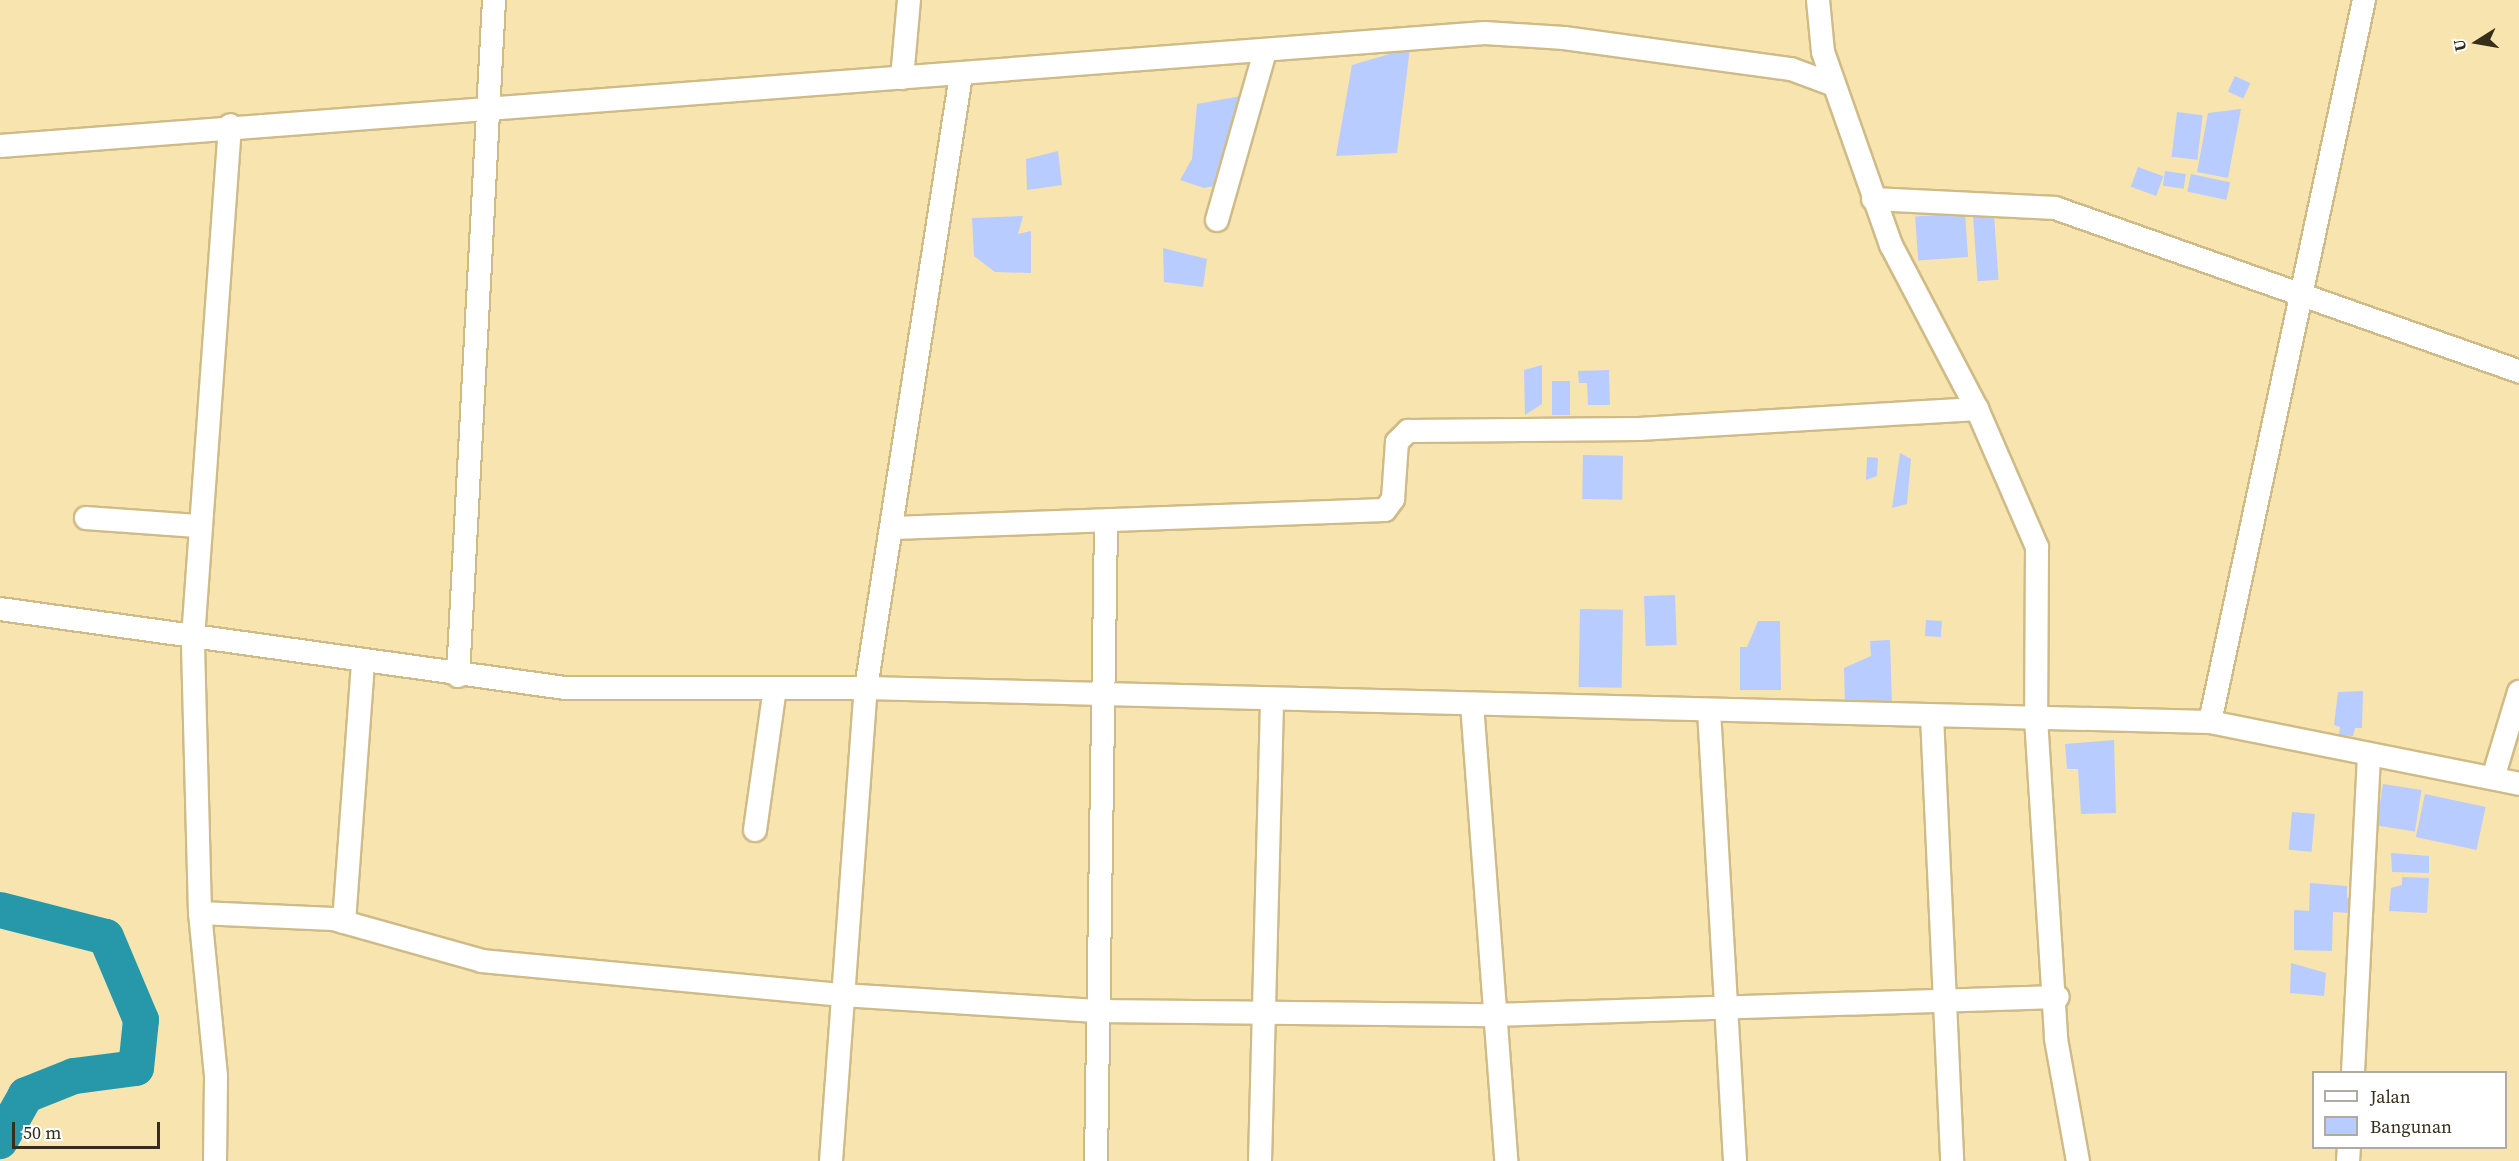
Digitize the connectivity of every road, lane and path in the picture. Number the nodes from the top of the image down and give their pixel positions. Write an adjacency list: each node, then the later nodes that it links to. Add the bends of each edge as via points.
1 (494, 0): 9 (street)
2 (909, 0): 7 (street)
3 (1818, 0): 8 (street, via 1823,52)
4 (2364, 0): 14 (street)
5 (1265, 51): 6 (street); 8 (street, via 1485,33 1564,38 1791,69); 13 (street)
6 (961, 75): 7 (street); 20 (street)
7 (902, 78): 9 (street)
8 (1834, 85): 12 (street)
9 (486, 108): 10 (street); 24 (street)
10 (230, 125): 11 (street); 19 (street)
11 (0, 146)
12 (1873, 199): 14 (street, via 2055,208); 16 (street, via 1912,294)
13 (1217, 220)
14 (2299, 295): 15 (street); 34 (street)
15 (2519, 371)
16 (1977, 409): 18 (street, via 1639,429 1408,430 1397,442 1393,499 1385,510); 33 (street, via 2037,547)
17 (86, 518): 19 (street)
18 (1106, 521): 20 (street); 28 (street)
19 (197, 526): 22 (street)
20 (894, 528): 26 (street)
21 (0, 609): 22 (street)
22 (193, 638): 23 (street); 39 (street)
23 (363, 662): 24 (street); 40 (street)
24 (458, 676): 25 (street, via 565,688)
25 (775, 688): 26 (street); 38 (street)
26 (866, 688): 28 (street); 41 (street)
27 (2519, 692): 36 (street)
28 (1105, 694): 29 (street); 45 (street)
29 (1272, 699): 30 (street); 47 (street)
30 (1472, 704): 31 (street); 46 (street)
31 (1709, 710): 32 (street); 44 (street)
32 (1932, 716): 33 (street); 43 (street)
33 (2036, 718): 34 (street); 42 (street)
34 (2210, 722): 35 (street)
35 (2369, 757): 36 (street); 48 (street)
36 (2493, 778): 37 (street)
37 (2519, 784)
38 (755, 830)
39 (200, 913): 40 (street); 49 (street, via 216,1076)
40 (344, 922): 41 (street, via 482,961)
41 (842, 995): 45 (street); 50 (street)
42 (2055, 997): 43 (street); 56 (street)
43 (1941, 1003): 44 (street); 55 (street)
44 (1724, 1006): 46 (street); 54 (street)
45 (1096, 1011): 47 (street); 51 (street)
46 (1493, 1015): 47 (street); 53 (street)
47 (1262, 1016): 52 (street)
48 (2353, 1071)
49 (215, 1161)
50 (831, 1161)
51 (1096, 1161)
52 (1260, 1161)
53 (1506, 1161)
54 (1735, 1161)
55 (1952, 1161)
56 (2078, 1161)

